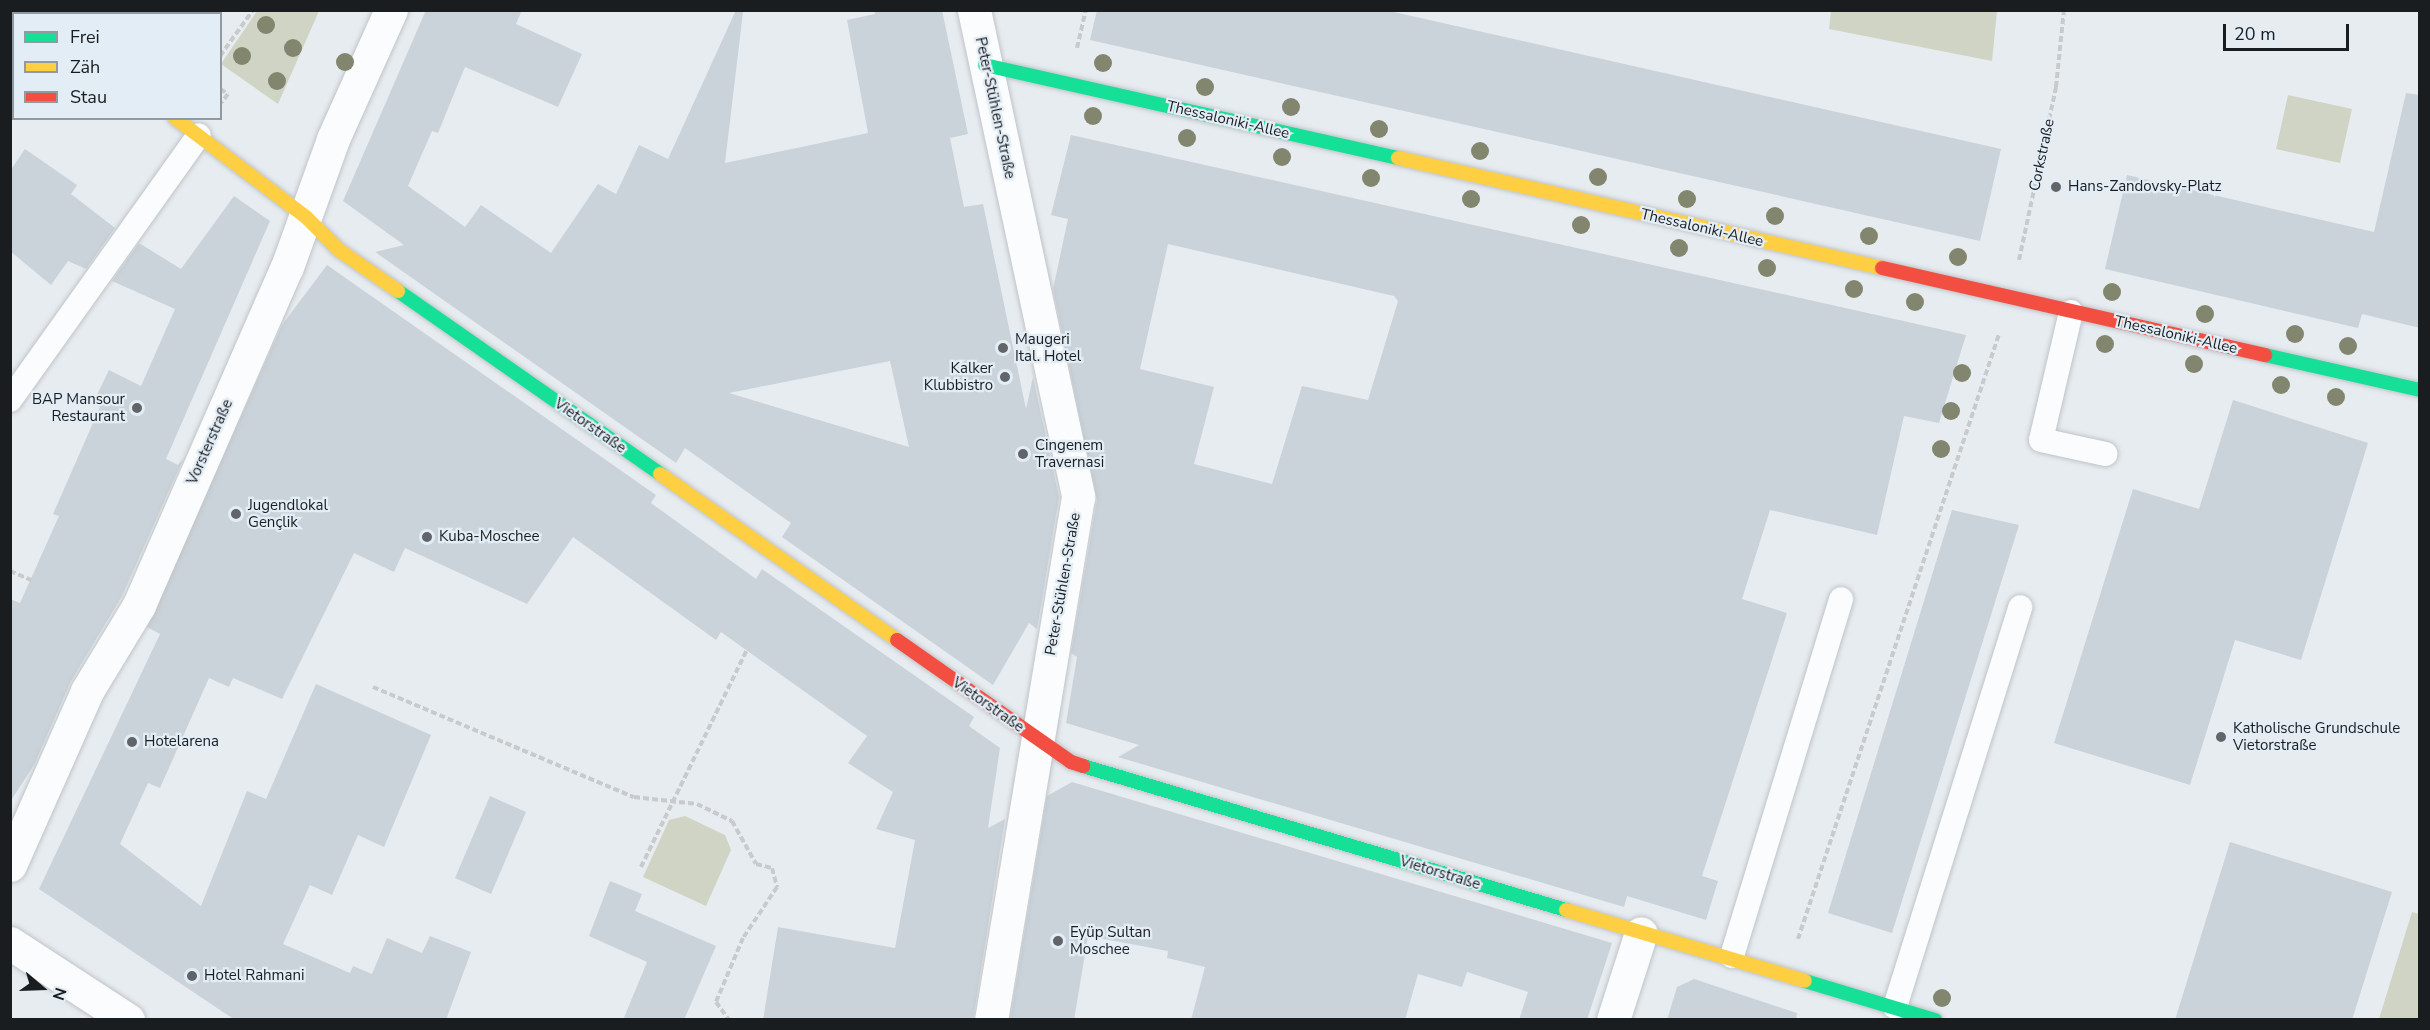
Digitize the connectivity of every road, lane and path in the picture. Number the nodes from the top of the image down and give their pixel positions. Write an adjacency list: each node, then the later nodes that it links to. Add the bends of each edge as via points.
1 (253, 10): 5 (path)
2 (391, 10): 11 (street, Vorsterstraße, via 333,139)
3 (974, 10): 6 (street, Peter-Stühlen-Straße)
4 (2064, 10): 12 (path, Corkstraße, via 2056,87)
5 (222, 53)
6 (985, 65): 12 (street, Thessaloniki-Allee); 23 (street, Peter-Stühlen-Straße, via 1078,497)
7 (222, 90): 8 (path, via 228,94)
8 (222, 102)
9 (178, 120): 10 (street, Vietorstraße)
10 (199, 135): 11 (street, Vietorstraße); 15 (lane)
11 (306, 217): 23 (street, Vietorstraße, via 339,250); 25 (street, Vorsterstraße, via 139,605 87,692)
12 (2011, 298): 13 (street, Thessaloniki-Allee); 30 (path, Corkstraße)
13 (2071, 312): 14 (street, Thessaloniki-Allee); 16 (lane, via 2041,440)
14 (2420, 390)
15 (10, 400)
16 (2106, 454)
17 (10, 571): 18 (path)
18 (31, 580)
19 (1841, 599): 29 (lane)
20 (2020, 607): 31 (lane)
21 (747, 650): 24 (path)
22 (373, 687): 24 (path, via 634,797)
23 (1036, 739): 27 (street, Vietorstraße, via 1071,762); 34 (street, Peter-Stühlen-Straße)
24 (672, 801): 26 (path); 33 (path, via 697,804 732,821 756,864 772,868 777,887 743,938 716,1002)
25 (10, 865)
26 (641, 867)
27 (1641, 933): 29 (street, Vietorstraße); 35 (street)
28 (10, 943): 32 (street)
29 (1732, 956): 30 (street, Vietorstraße)
30 (1786, 973): 31 (street, Vietorstraße)
31 (1895, 1007): 36 (street, Vietorstraße)
32 (128, 1020)
33 (729, 1020)
34 (991, 1020)
35 (1613, 1020)
36 (1935, 1020)

